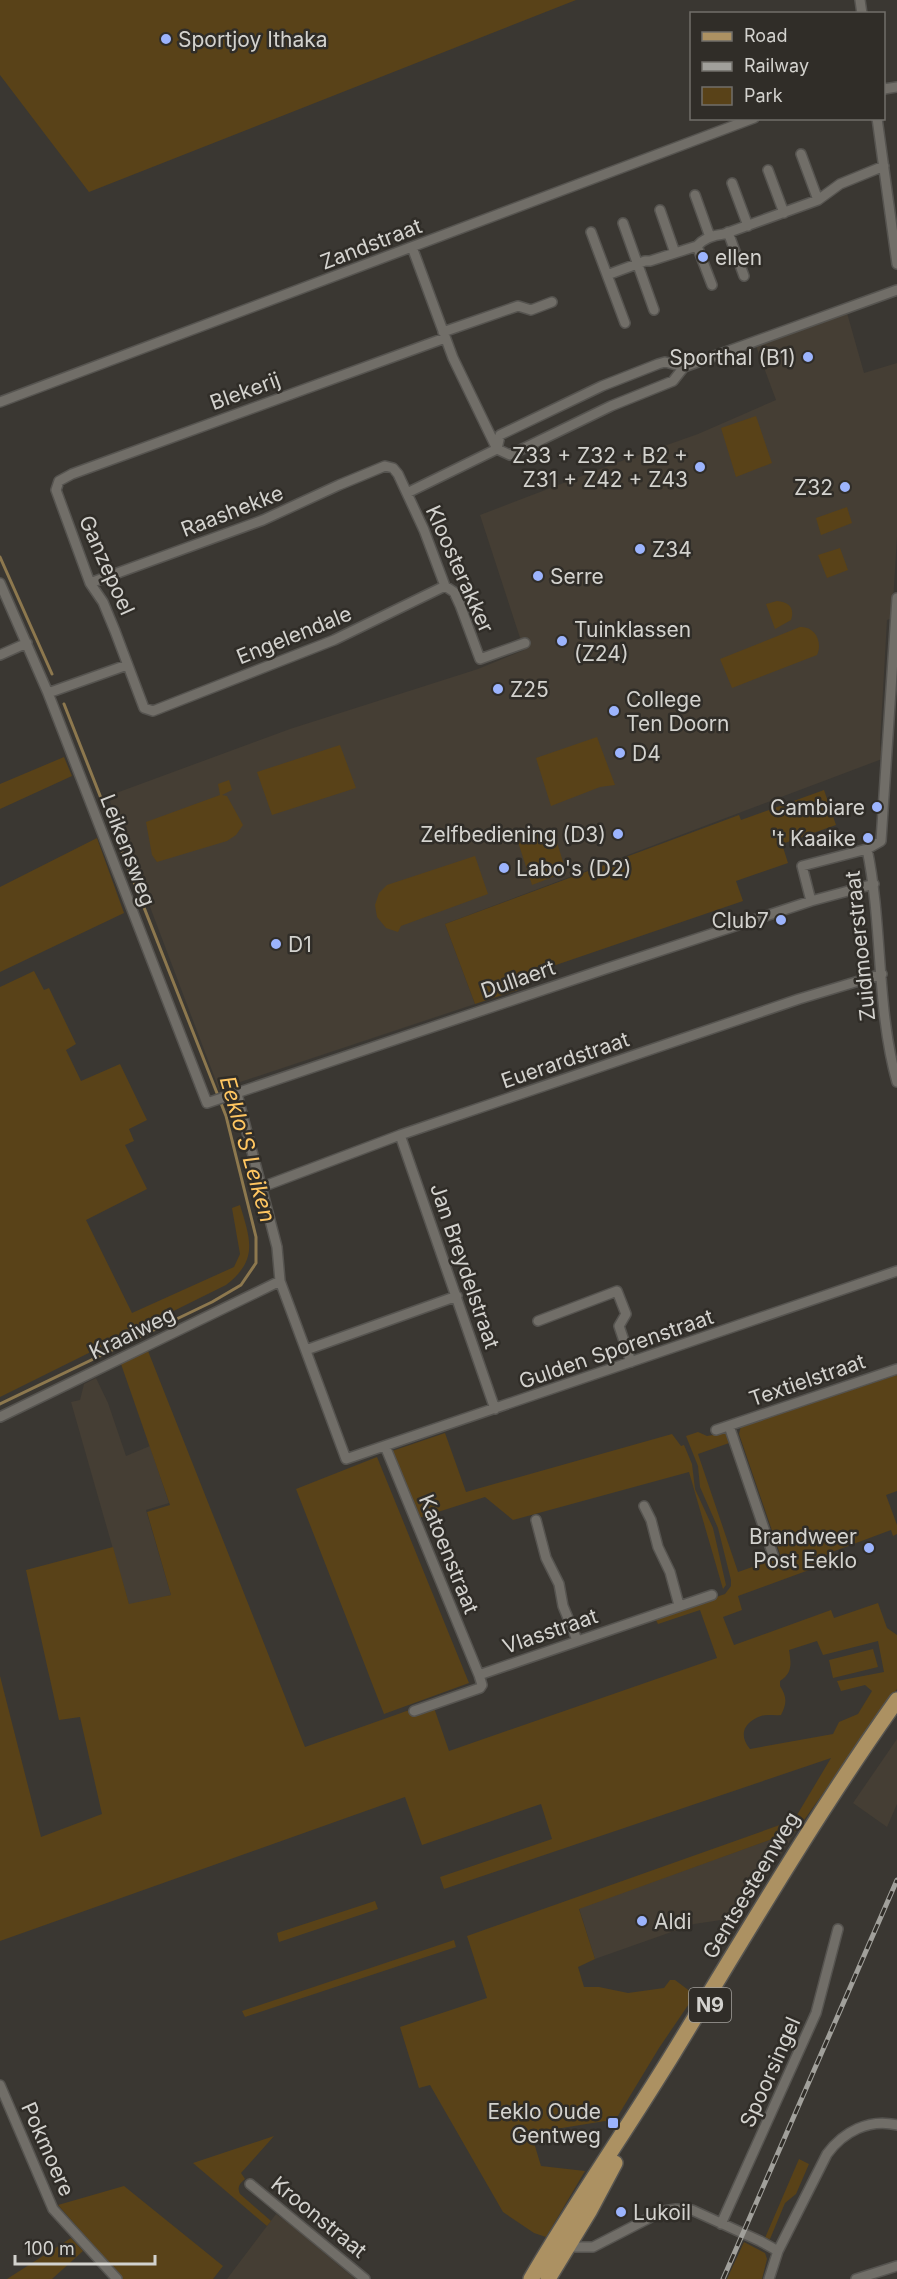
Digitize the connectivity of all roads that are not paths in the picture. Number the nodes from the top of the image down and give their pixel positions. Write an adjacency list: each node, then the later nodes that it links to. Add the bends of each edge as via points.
1 (749, 120): 18 (street, Zandstraat)
2 (877, 120): 4 (street)
3 (801, 154): 8 (street)
4 (884, 166): 8 (street, via 840,183); 11 (street)
5 (768, 170): 10 (street)
6 (732, 183): 13 (street)
7 (695, 195): 16 (street)
8 (818, 200): 10 (street)
9 (660, 210): 19 (street)
10 (784, 213): 13 (street)
11 (894, 214): 21 (street)
12 (623, 223): 20 (street)
13 (748, 225): 15 (street)
14 (591, 231): 22 (street)
15 (728, 232): 16 (street); 23 (street)
16 (710, 237): 17 (street)
17 (696, 246): 19 (street); 24 (street)
18 (412, 247): 29 (street); 31 (street, Zandstraat)
19 (675, 253): 20 (street)
20 (637, 264): 22 (street); 27 (street)
21 (897, 264)
22 (607, 275): 28 (street)
23 (744, 276)
24 (712, 285)
25 (897, 290): 30 (street)
26 (552, 302): 29 (street, Blekerij, via 531,310 518,306)
27 (654, 310)
28 (625, 322)
29 (444, 335): 32 (street); 34 (street, Blekerij)
30 (684, 367): 32 (street, via 673,381 510,455); 32 (street, via 666,362 602,386 501,435)
31 (0, 402)
32 (497, 449): 35 (street, Kloosterakker)
33 (385, 466): 35 (street, Kloosterakker, via 398,474); 37 (street, Raashekke, via 263,520)
34 (59, 480): 37 (street, Ganzepoel, via 56,490)
35 (407, 493): 38 (street, Kloosterakker)
36 (0, 582): 40 (street, Leikensweg)
37 (90, 583): 43 (street, Ganzepoel, via 103,602)
38 (445, 586): 41 (street, Kloosterakker, via 454,592 480,659); 45 (street, Engelendale, via 334,640)
39 (897, 598): 47 (street, Zuidmoerstraat)
40 (27, 643): 42 (street); 44 (street, Leikensweg)
41 (525, 643)
42 (0, 655)
43 (127, 665): 44 (street); 45 (street, Ganzepoel, via 144,708)
44 (48, 693): 53 (street, Leikensweg, via 207,1103)
45 (153, 711)
46 (897, 765): 47 (street)
47 (885, 767): 48 (street, Zuidmoerstraat, via 881,841)
48 (867, 849): 49 (street, Zuidmoerstraat); 50 (street, via 802,866)
49 (874, 884): 50 (street, Dullaert); 51 (street, Zuidmoerstraat)
50 (812, 901): 53 (street, Dullaert)
51 (882, 974): 52 (street, Zuidmoerstraat, via 888,1047); 54 (street, Euerardstraat)
52 (897, 1082)
53 (237, 1094): 55 (street)
54 (400, 1135): 55 (street, Euerardstraat); 58 (street, Jan Breydelstraat)
55 (262, 1187): 57 (street, via 277,1247)
56 (897, 1271): 61 (street, Gulden Sporenstraat)
57 (280, 1281): 60 (street); 64 (street, Kraaiweg)
58 (457, 1296): 60 (street); 63 (street, Jan Breydelstraat)
59 (538, 1321): 61 (street, via 617,1291 626,1314 619,1326)
60 (306, 1350): 67 (street, Gulden Sporenstraat, via 346,1459)
61 (631, 1362): 63 (street, Gulden Sporenstraat)
62 (897, 1369): 65 (street, Textielstraat)
63 (495, 1409): 67 (street, Gulden Sporenstraat)
64 (0, 1418)
65 (729, 1426): 66 (street, Textielstraat); 70 (street, Textielstraat)
66 (716, 1430)
67 (385, 1446): 74 (street, Katoenstraat)
68 (644, 1506): 72 (street)
69 (536, 1520): 73 (street)
70 (773, 1556)
71 (712, 1595): 72 (street, Vlasstraat)
72 (679, 1605): 73 (street, Vlasstraat)
73 (577, 1640): 74 (street, Vlasstraat)
74 (479, 1675): 76 (street, via 480,1688)
75 (897, 1700): 83 (main road, Gentsesteenweg / N9, via 846,1772)
76 (414, 1711)
77 (897, 1713): 84 (main road, Gentsesteenweg / N9, via 831,1808 610,2170)
78 (838, 1929): 82 (street, Spoorsingel, via 808,2035)
79 (0, 2085): 87 (street, Pokmoere, via 53,2209)
80 (897, 2125): 85 (street, via 871,2122 833,2146)
81 (250, 2184): 88 (street, Kroonstraat)
82 (721, 2224): 84 (street, via 692,2211 669,2209 592,2247); 85 (street)
83 (550, 2246): 84 (street); 89 (main road, Gentsesteenweg / N9)
84 (569, 2247): 90 (main road, Gentsesteenweg / N9)
85 (777, 2251): 91 (street)
86 (897, 2266): 92 (street)
87 (117, 2279)
88 (366, 2279)
89 (531, 2279)
90 (548, 2279)
91 (770, 2279)
92 (856, 2279)

